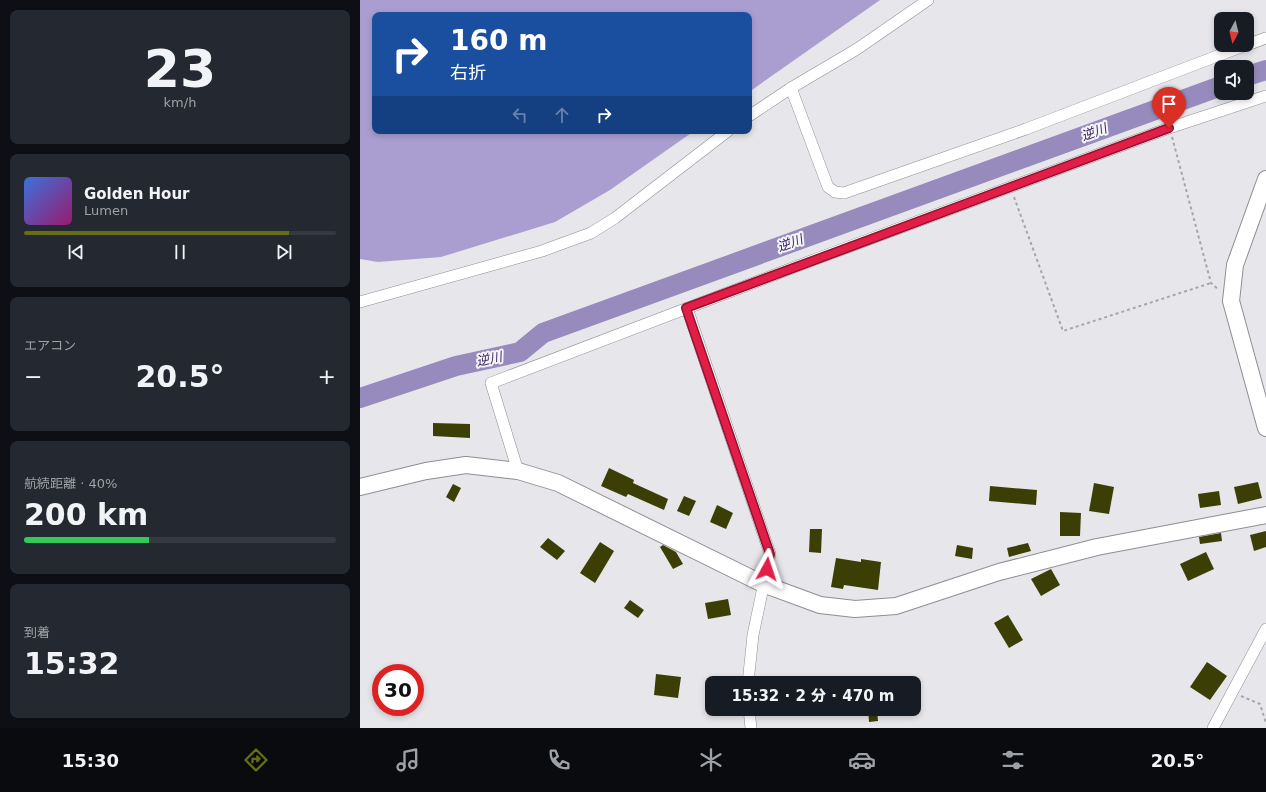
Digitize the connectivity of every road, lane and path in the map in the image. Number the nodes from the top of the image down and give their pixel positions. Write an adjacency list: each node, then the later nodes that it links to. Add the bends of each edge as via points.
1 (928, 0): 5 (street, via 857,49)
2 (1266, 38): 3 (street)
3 (1254, 42)
4 (1229, 52): 5 (street, via 1026,129 844,193 835,192 828,187)
5 (791, 88): 7 (street)
6 (1266, 96): 8 (street)
7 (752, 114)
8 (1169, 128): 11 (street); 11 (path, via 1211,283 1063,331)
9 (724, 134): 12 (street, via 615,218 591,233 542,251)
10 (1266, 179): 14 (street, via 1236,265 1232,301)
11 (1011, 187): 13 (street)
12 (360, 302)
13 (686, 308): 15 (street, via 491,383); 18 (street, via 770,554)
14 (1266, 428)
15 (518, 471): 16 (street, via 466,465 426,471); 18 (street, via 558,483)
16 (360, 487)
17 (1266, 515): 18 (street, via 1097,547 999,572 896,606 855,609 820,605)
18 (763, 584): 20 (street, via 753,635)
19 (1266, 629): 21 (street)
20 (749, 676)
21 (1233, 693): 23 (path, via 1260,704); 25 (street)
22 (750, 716): 24 (street)
23 (1266, 723)
24 (751, 728)
25 (1213, 728)

